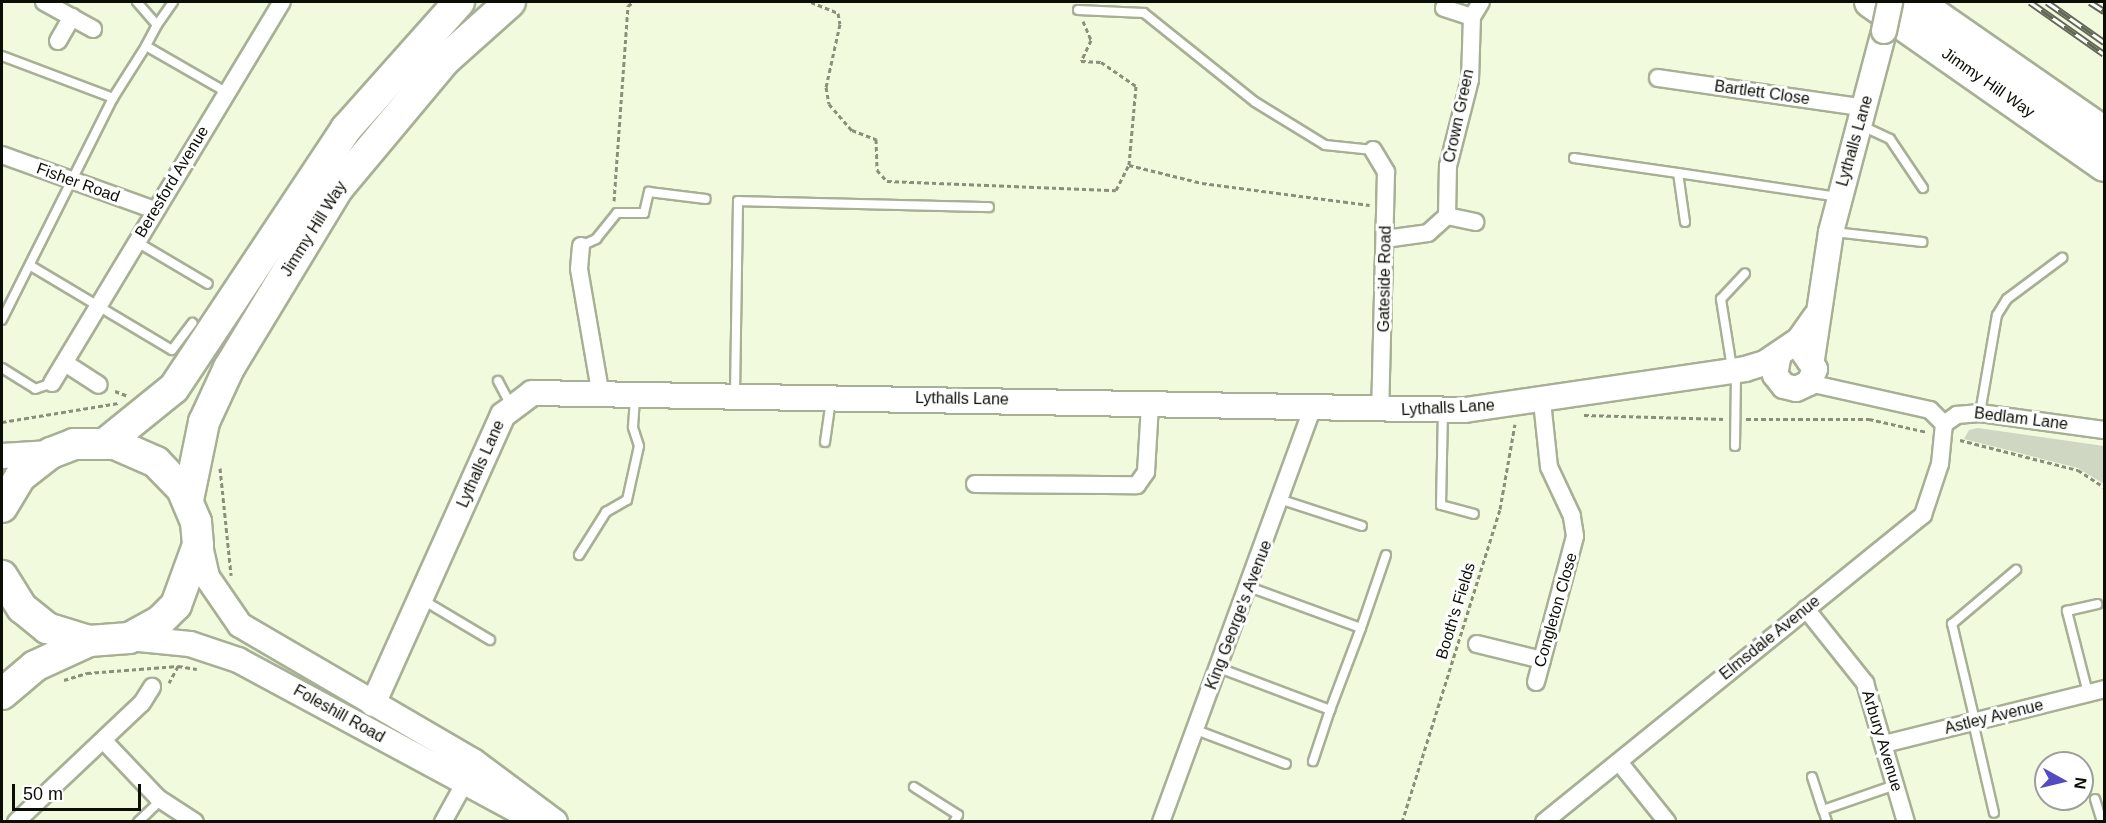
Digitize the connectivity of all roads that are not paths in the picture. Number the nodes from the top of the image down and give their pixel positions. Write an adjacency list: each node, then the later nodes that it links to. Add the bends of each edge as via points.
1 (44, 2): 13 (street)
2 (137, 2): 15 (lane)
3 (173, 2): 15 (lane)
4 (281, 2): 21 (street, Beresford Avenue)
5 (459, 2): 75 (highway, Jimmy Hill Way, via 346,129 174,388)
6 (510, 2): 80 (highway, Jimmy Hill Way, via 446,60 338,188 229,368 204,422)
7 (1481, 2): 14 (street, Crown Green)
8 (1870, 2): 28 (highway, Jimmy Hill Way)
9 (1890, 2): 23 (street, Lythalls Lane, bridge)
10 (1917, 2): 24 (highway, Jimmy Hill Way)
11 (1444, 9): 14 (street)
12 (1078, 10): 25 (lane, via 1144,13 1255,102 1325,145)
13 (72, 17): 16 (street); 17 (street)
14 (1472, 17): 36 (street, Crown Green, via 1470,80 1448,166)
15 (157, 25): 18 (lane)
16 (93, 29)
17 (58, 41)
18 (146, 46): 21 (lane); 22 (lane)
19 (2, 56): 22 (lane)
20 (1658, 78): 23 (street, Bartlett Close)
21 (226, 92): 35 (street, Beresford Avenue)
22 (113, 98): 30 (lane)
23 (1862, 116): 31 (lane, via 1890,139); 32 (street, Lythalls Lane)
24 (2104, 132)
25 (1373, 150): 40 (street, Gateside Road, via 1386,172)
26 (2, 155): 30 (street, Fisher Road)
27 (1575, 158): 29 (lane)
28 (2104, 166)
29 (1678, 173): 32 (lane); 38 (lane)
30 (75, 181): 35 (street, Fisher Road); 45 (lane)
31 (1923, 188)
32 (1839, 197): 39 (street, Lythalls Lane)
33 (706, 199): 43 (lane, via 648,192 644,213 616,213 596,239)
34 (989, 207): 63 (lane, via 738,201)
35 (155, 210): 41 (street, Beresford Avenue)
36 (1447, 216): 37 (street); 40 (street, via 1428,233)
37 (1475, 222)
38 (1685, 222)
39 (1831, 232): 42 (lane); 49 (street, Lythalls Lane)
40 (1385, 239): 69 (street, Gateside Road)
41 (136, 242): 47 (lane); 48 (street, Beresford Avenue)
42 (1922, 242)
43 (581, 246): 61 (street, via 579,270)
44 (2062, 258): 71 (lane, via 2007,299 1997,315)
45 (31, 266): 48 (lane); 50 (lane)
46 (1745, 273): 55 (lane, via 1721,299)
47 (208, 284)
48 (99, 306): 51 (lane, via 172,350); 53 (street, Beresford Avenue)
49 (1815, 317): 52 (street, Lythalls Lane); 56 (street, Lythalls Lane)
50 (2, 320)
51 (192, 323)
52 (1783, 351): 55 (street, Lythalls Lane); 56 (street, via 1803,349); 60 (street, via 1774,369)
53 (65, 363): 58 (street, Beresford Avenue); 59 (street)
54 (2, 368): 58 (lane, via 35,388)
55 (1738, 370): 60 (street); 68 (street, Lythalls Lane); 76 (lane)
56 (1812, 370): 60 (street, via 1796,389); 72 (street, via 1840,392 1930,410)
57 (498, 381): 66 (lane)
58 (52, 383)
59 (99, 385)
60 (1784, 386)
61 (600, 391): 62 (street, Lythalls Lane); 66 (street, Lythalls Lane, via 532,393)
62 (636, 392): 63 (street, Lythalls Lane); 86 (lane, via 633,427 639,446 627,500 606,512)
63 (735, 394): 64 (street, Lythalls Lane)
64 (832, 396): 65 (street, Lythalls Lane); 74 (lane)
65 (1150, 404): 67 (street, Lythalls Lane); 79 (street, via 1146,472 1137,485)
66 (511, 405): 91 (street, Lythalls Lane)
67 (1313, 407): 69 (street, Lythalls Lane); 81 (street, King George's Avenue)
68 (1543, 407): 70 (street, Lythalls Lane, via 1513,404); 99 (street, Congleton Close, via 1549,467 1572,516 1575,536)
69 (1380, 410): 70 (street, Lythalls Lane)
70 (1443, 410): 83 (lane, via 1441,506)
71 (1980, 413): 72 (street, Bedlam Lane, via 1957,415); 73 (street, Bedlam Lane)
72 (1945, 430): 93 (street, Elmsdale Avenue, via 1923,515)
73 (2104, 430)
74 (825, 442)
75 (106, 443): 77 (highway, via 74,444); 80 (highway, via 156,462)
76 (1735, 446)
77 (51, 453): 78 (street); 82 (highway, via 20,477)
78 (2, 456)
79 (975, 484)
80 (188, 500): 85 (highway)
81 (1282, 500): 84 (lane); 90 (street, King George's Avenue)
82 (2, 507)
83 (1474, 514)
84 (1362, 526)
85 (198, 535): 95 (highway, via 191,574 176,605 160,621); 106 (street, Foleshill Road, via 207,577 226,611)
86 (579, 555)
87 (1386, 555): 94 (lane)
88 (2016, 570): 108 (lane, via 1952,624)
89 (2, 576): 97 (highway, via 35,620)
90 (1249, 587): 94 (lane); 100 (street, King George's Avenue)
91 (420, 598): 96 (lane); 106 (street, Lythalls Lane)
92 (2097, 604): 104 (lane, via 2067,611)
93 (1806, 609): 111 (street, Arbury Avenue, via 1865,683); 113 (street, Elmsdale Avenue)
94 (1361, 628): 107 (lane)
95 (129, 638): 97 (highway); 116 (street, Foleshill Road, via 190,644 238,660)
96 (490, 640)
97 (89, 641): 105 (highway, via 35,666)
98 (1477, 644): 99 (street)
99 (1542, 660): 101 (street, Congleton Close)
100 (1219, 668): 107 (lane); 109 (street, King George's Avenue)
101 (1536, 682)
102 (152, 687): 110 (street)
103 (2104, 689): 104 (street, Astley Avenue)
104 (2088, 693): 108 (street, Astley Avenue)
105 (2, 694)
106 (373, 704): 128 (street, Foleshill Road, via 473,761)
107 (1330, 710): 112 (lane)
108 (1974, 722): 111 (street, Astley Avenue); 122 (lane)
109 (1196, 730): 114 (lane); 130 (street, King George's Avenue)
110 (103, 740): 120 (street); 123 (street)
111 (1884, 744): 117 (street, Arbury Avenue)
112 (1313, 760)
113 (1619, 762): 131 (street, Elmsdale Avenue); 132 (street)
114 (1286, 764)
115 (1812, 777): 121 (lane)
116 (464, 784): 126 (street); 127 (street, Foleshill Road)
117 (1895, 785): 121 (lane); 134 (street, Arbury Avenue)
118 (914, 787): 129 (lane, via 958,815)
119 (2095, 799): 135 (lane)
120 (161, 800): 124 (lane); 125 (street)
121 (1823, 810): 133 (lane)
122 (1994, 813)
123 (16, 822)
124 (138, 822)
125 (195, 822)
126 (443, 822)
127 (539, 822)
128 (555, 822)
129 (954, 822)
130 (1161, 822)
131 (1544, 822)
132 (1667, 822)
133 (1827, 822)
134 (1906, 822)
135 (2102, 822)

